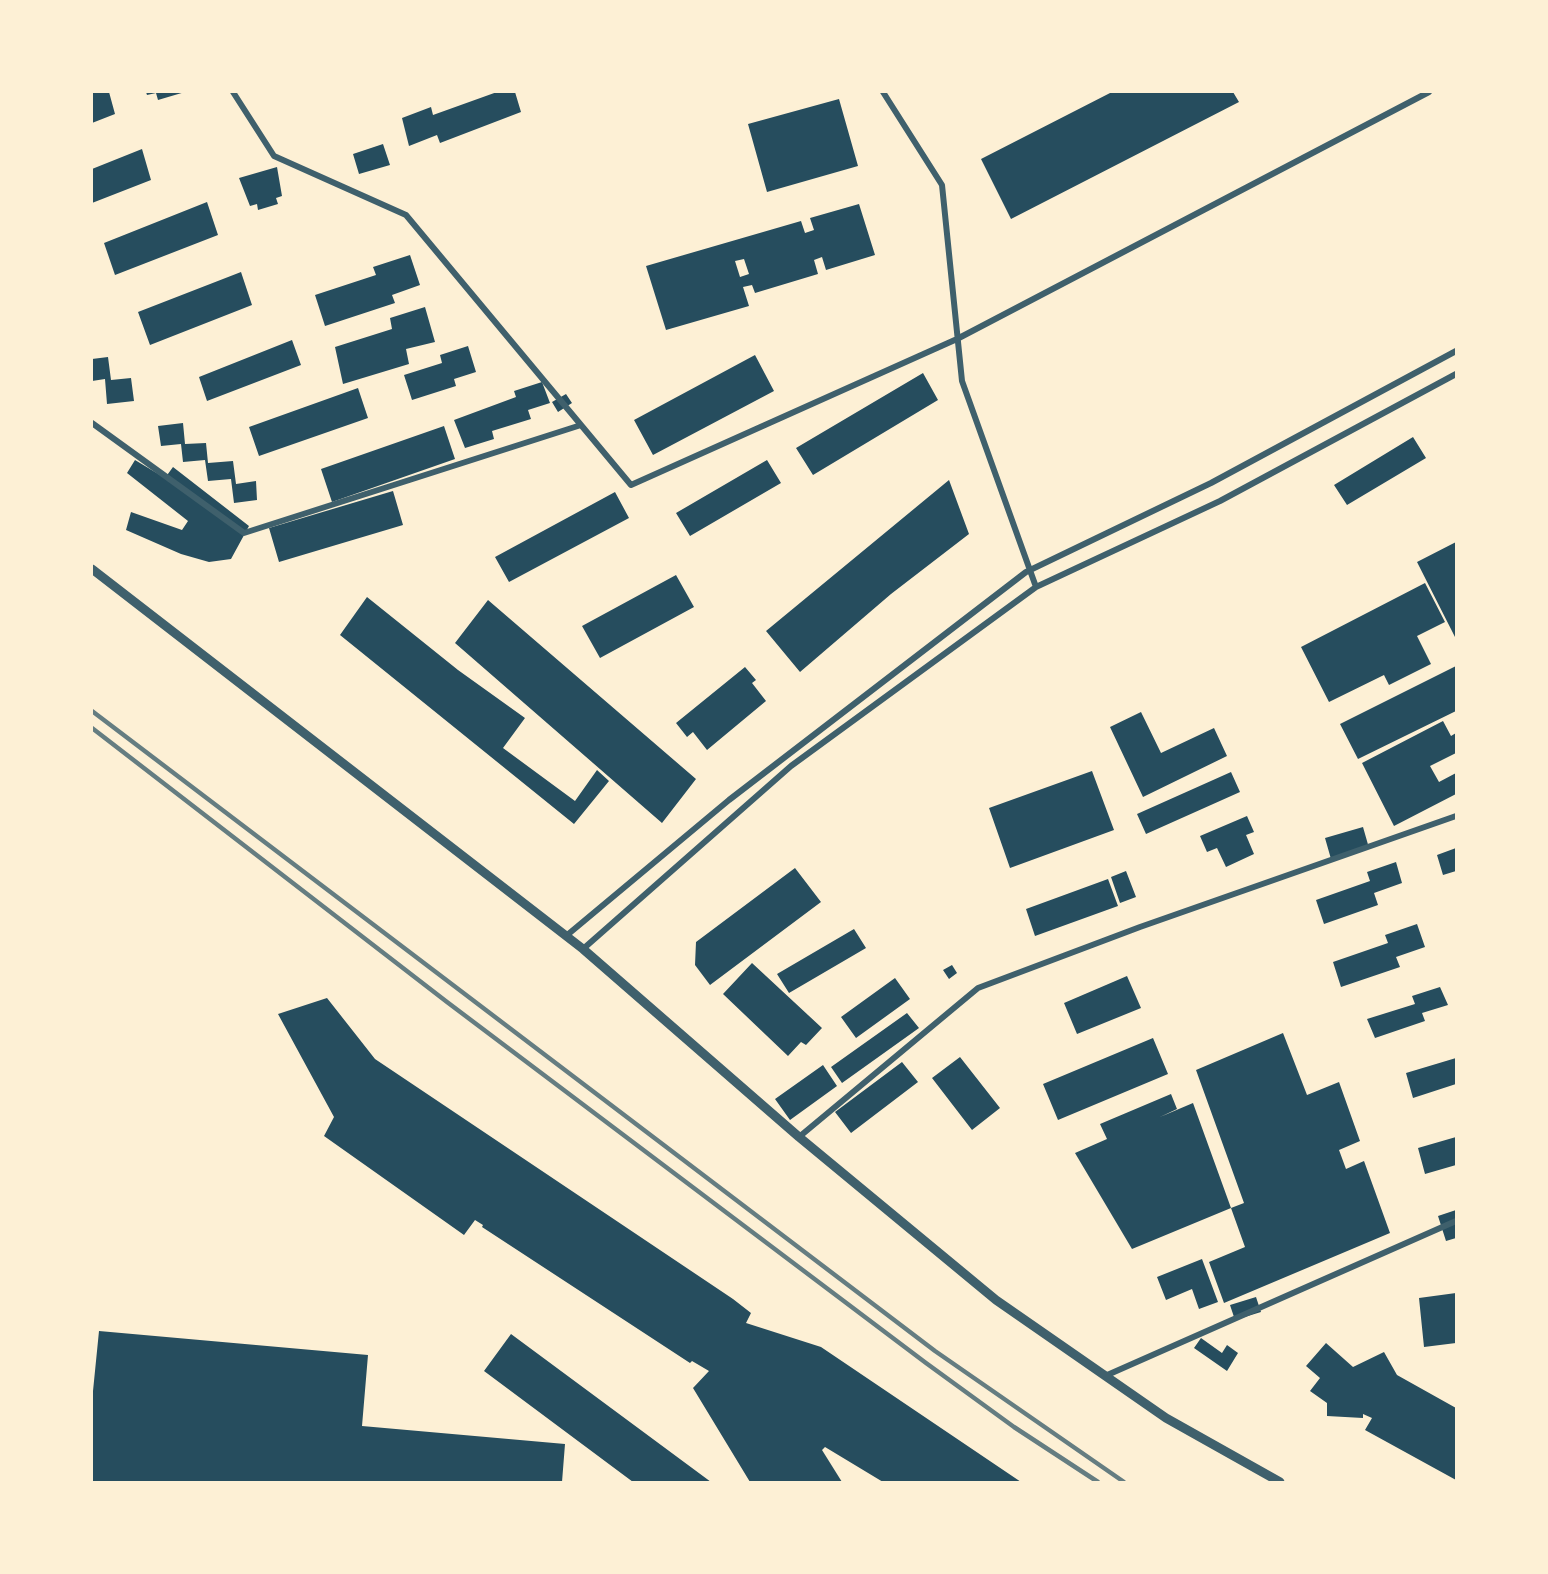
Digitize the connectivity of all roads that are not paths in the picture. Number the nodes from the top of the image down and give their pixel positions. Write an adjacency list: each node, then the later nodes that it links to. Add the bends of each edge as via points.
1 (232, 92): 8 (street, via 274,156 406,215)
2 (883, 92): 4 (street, via 942,185)
3 (1429, 92): 4 (street)
4 (957, 339): 8 (street, via 631,485); 10 (street, via 962,381)
5 (1456, 351): 12 (street, via 1211,483 1026,572 729,800)
6 (1456, 374): 10 (street, via 1220,501)
7 (92, 423): 8 (street, via 244,533)
8 (581, 425)
9 (92, 569): 12 (street)
10 (1036, 587): 13 (street, via 791,766)
11 (1456, 816): 14 (street, via 978,988)
12 (566, 936): 13 (street)
13 (583, 949): 14 (street)
14 (799, 1137): 16 (street, via 996,1300)
15 (1456, 1221): 16 (street)
16 (1105, 1376): 17 (street, via 1166,1418)
17 (1280, 1482)

